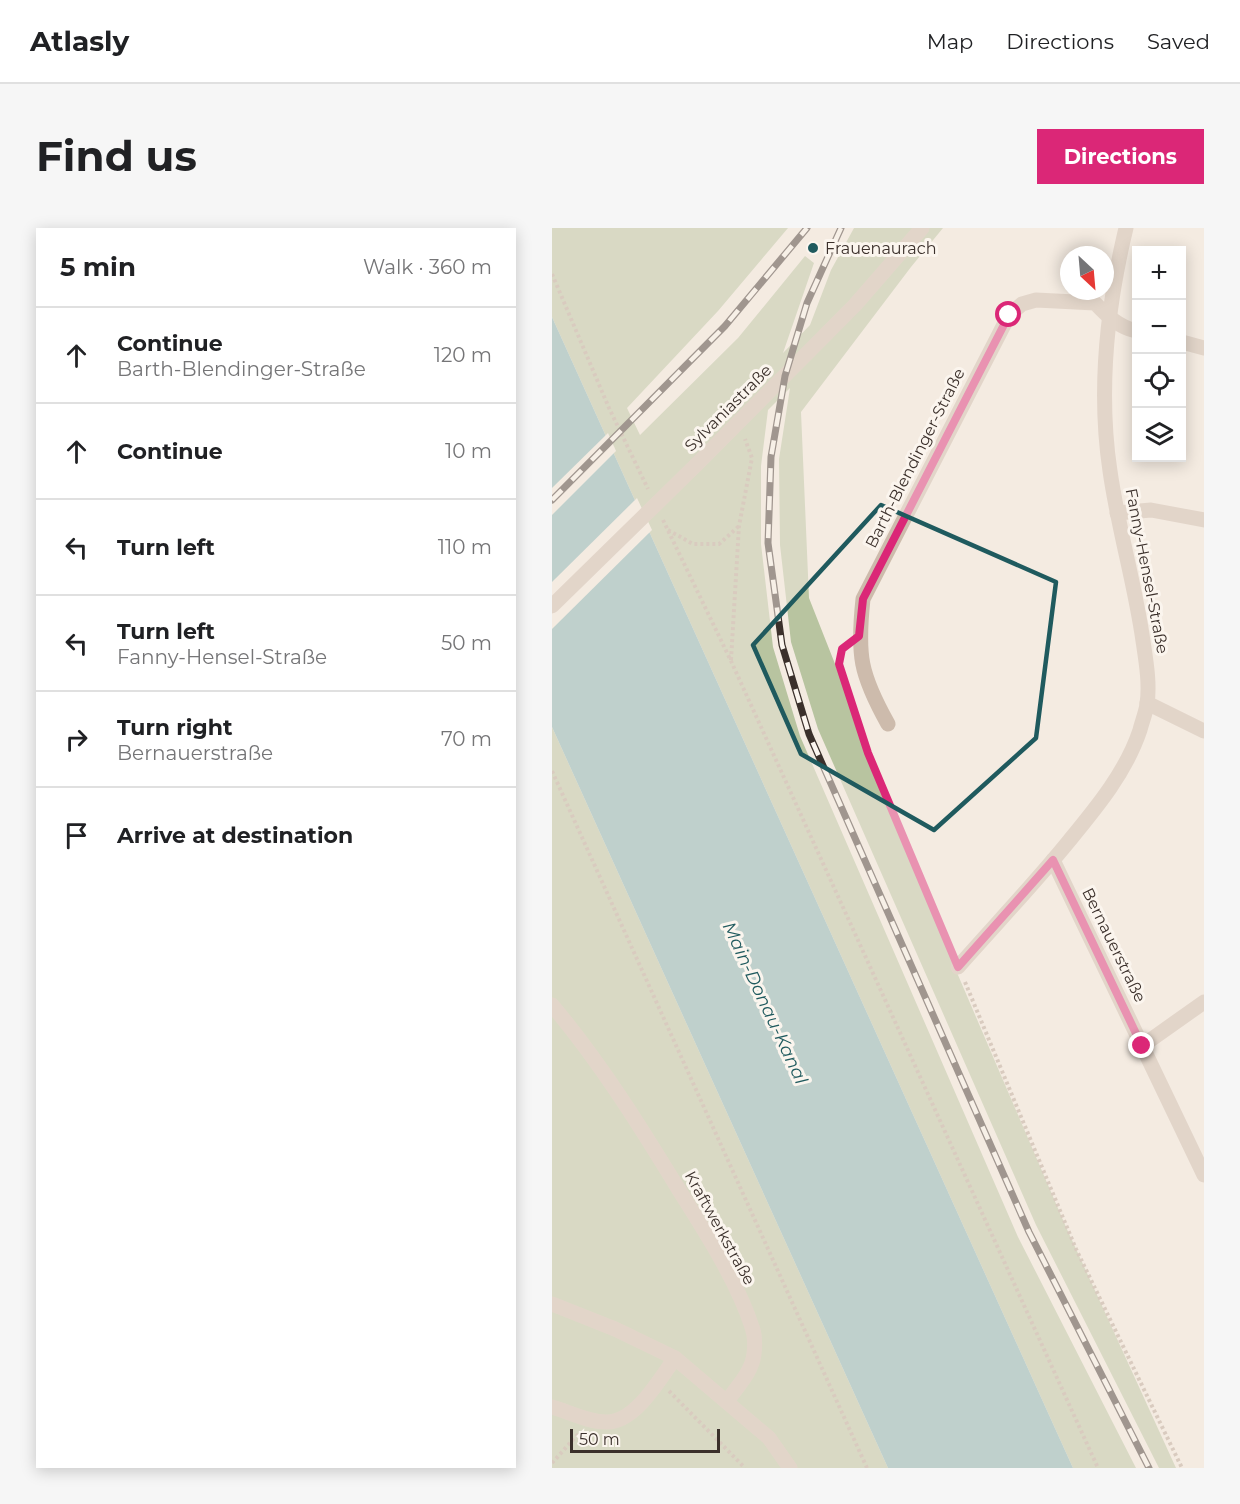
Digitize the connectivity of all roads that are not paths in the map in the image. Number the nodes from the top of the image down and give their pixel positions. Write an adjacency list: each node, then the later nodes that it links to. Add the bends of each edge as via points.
1 (922, 228): 9 (street, Sylvaniastraße, bridge, via 855,305)
2 (1126, 228): 3 (street, Fanny-Hensel-Straße)
3 (1109, 318): 4 (street, Barth-Blendinger-Straße); 7 (street, Fanny-Hensel-Straße, via 1105,374 1107,434); 11 (street, Barth-Blendinger-Straße, via 1095,303 1036,300 1022,304 1009,315 863,599 859,636 862,666)
4 (1132, 330)
5 (1186, 343): 6 (street)
6 (1204, 348)
7 (1117, 513): 8 (street, via 1150,510); 10 (street, Fanny-Hensel-Straße, via 1141,623)
8 (1204, 520)
9 (552, 606)
10 (1147, 703): 12 (street); 13 (street, Fanny-Hensel-Straße, via 1126,761 1096,807)
11 (888, 724)
12 (1204, 731)
13 (1053, 860): 14 (street, Fanny-Hensel-Straße); 17 (street, Bernauerstraße)
14 (958, 967)
15 (1204, 1002): 17 (street)
16 (552, 1005): 21 (street, Kraftwerkstraße, via 642,1130 704,1229 753,1328 752,1366)
17 (1142, 1046): 18 (street, Bernauerstraße)
18 (1204, 1175)
19 (552, 1304): 20 (street)
20 (675, 1358): 21 (street); 22 (street, via 622,1420 591,1420)
21 (727, 1401): 23 (street, via 769,1438)
22 (552, 1407)
23 (790, 1468)

